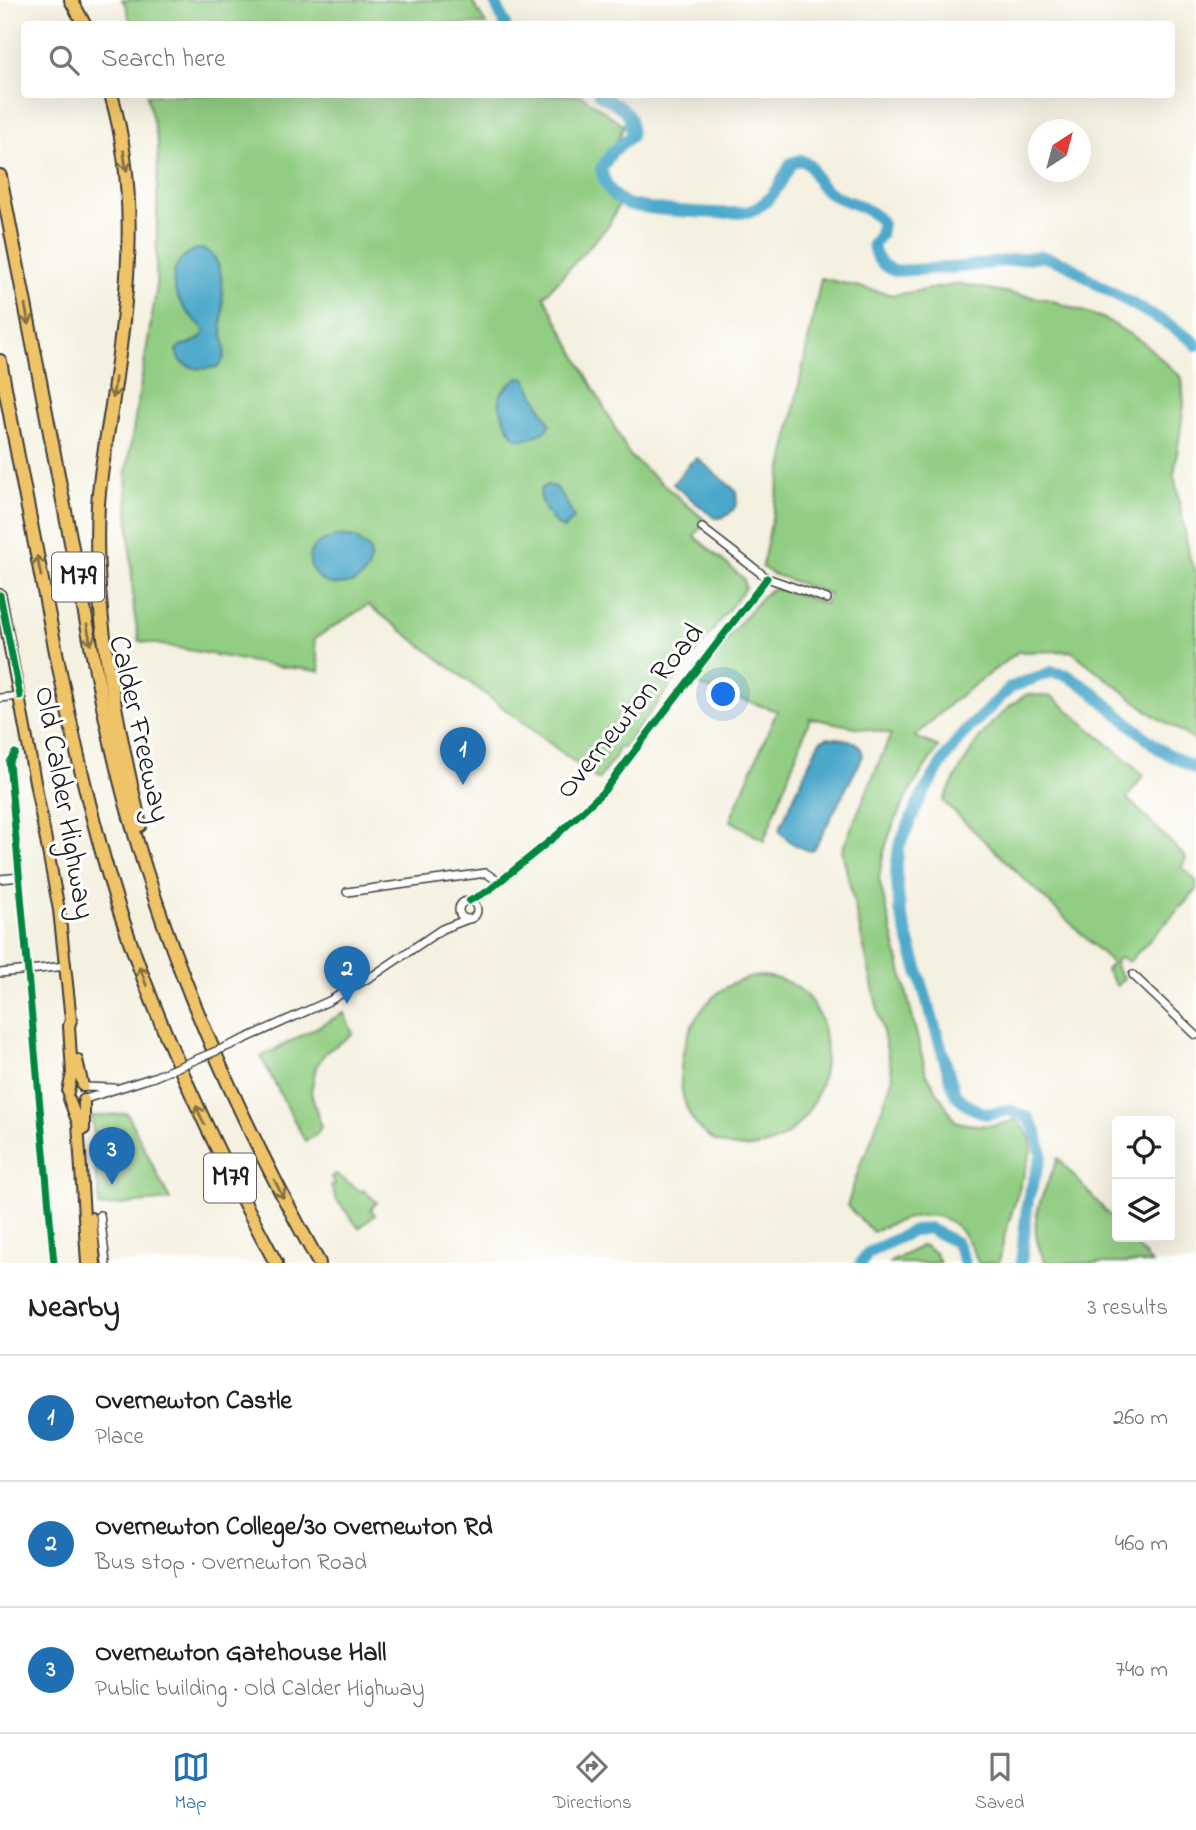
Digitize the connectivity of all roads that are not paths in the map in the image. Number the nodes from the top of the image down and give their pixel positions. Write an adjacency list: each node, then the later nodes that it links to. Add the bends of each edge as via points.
1 (71, 0): 2 (highway)
2 (82, 21)
3 (112, 98): 28 (highway, one-way to 28, via 125,159 130,245 100,490 99,571 123,748 146,851)
4 (0, 176): 28 (highway, Calder Freeway / M79, one-way to 28, via 111,740 131,822)
5 (0, 361): 7 (highway, Calder Freeway / M79)
6 (0, 374): 7 (highway)
7 (13, 434): 40 (highway, Calder Freeway / M79, one-way to 7, via 189,1092 113,889 71,727)
8 (702, 528): 9 (street)
9 (767, 578): 11 (street); 19 (street, Overnewton Road, via 604,792)
10 (0, 595): 12 (main road, Old Calder Highway)
11 (827, 599)
12 (20, 696): 13 (street); 26 (main road, Old Calder Highway)
13 (0, 698)
14 (15, 753): 15 (street, via 9,762)
15 (11, 788): 16 (street); 17 (street)
16 (0, 789)
17 (20, 877): 18 (street); 27 (street)
18 (0, 879)
19 (494, 886): 20 (street, via 489,873); 21 (street, Overnewton Road); 23 (street, Overnewton Road)
20 (347, 892)
21 (469, 901): 22 (street); 23 (street)
22 (460, 909): 24 (street); 25 (street)
23 (477, 909): 24 (street)
24 (468, 919): 25 (street)
25 (442, 929): 33 (street, bridge, via 344,993 299,1016 154,1077)
26 (66, 966): 27 (street); 31 (main road, Old Calder Highway)
27 (28, 969): 29 (street); 36 (street)
28 (181, 972): 41 (highway, Calder Freeway / M79, one-way to 41, via 248,1128)
29 (0, 973)
30 (1133, 975): 32 (street)
31 (71, 1020): 33 (main road, Old Calder Highway); 34 (main road, Old Calder Highway)
32 (1196, 1035)
33 (84, 1093): 34 (main road, via 77,1103); 34 (main road, via 74,1085); 38 (main road, Old Calder Highway)
34 (69, 1096): 37 (main road, Old Calder Highway, via 78,1123)
35 (100, 1215): 39 (street)
36 (54, 1263)
37 (87, 1263)
38 (95, 1263)
39 (106, 1263)
40 (276, 1263)
41 (319, 1263)

